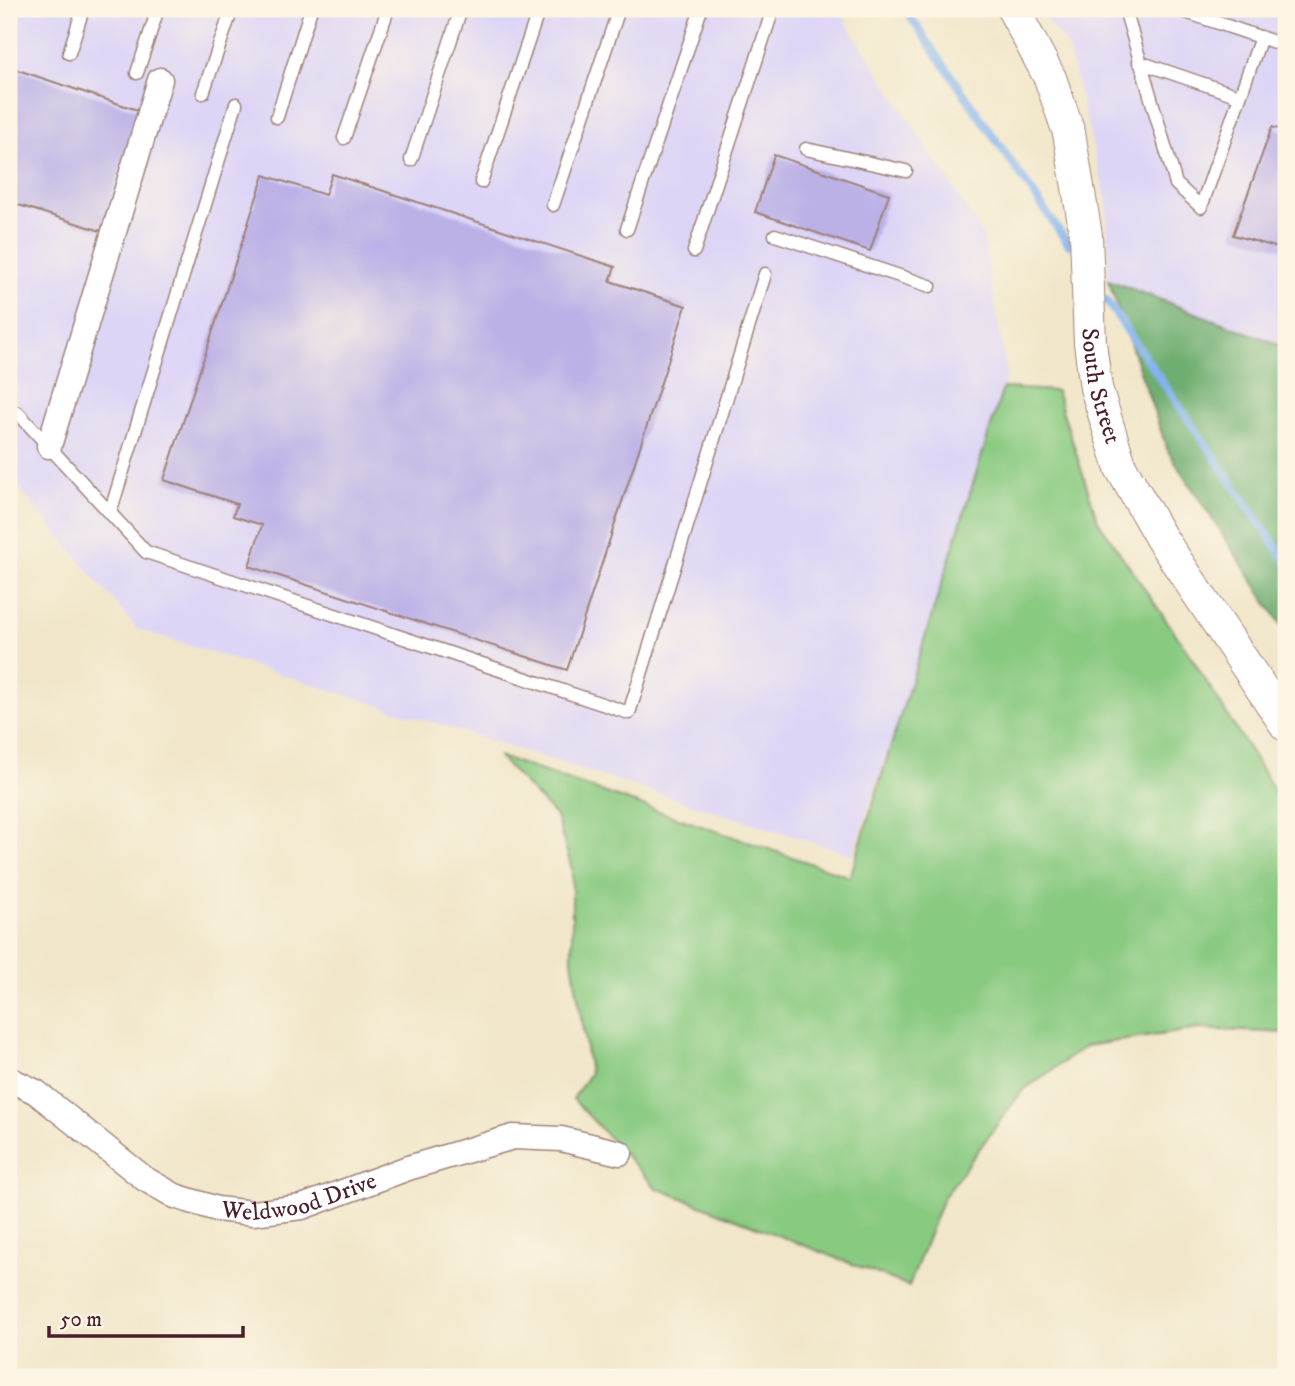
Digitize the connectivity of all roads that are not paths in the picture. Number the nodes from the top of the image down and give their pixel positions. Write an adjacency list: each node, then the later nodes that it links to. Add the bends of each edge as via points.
1 (83, 9): 16 (lane)
2 (158, 9): 18 (lane)
3 (232, 9): 19 (lane)
4 (312, 9): 22 (lane)
5 (388, 9): 23 (lane)
6 (461, 9): 25 (lane)
7 (539, 9): 27 (lane)
8 (619, 9): 28 (lane)
9 (701, 9): 29 (lane)
10 (773, 9): 31 (lane)
11 (1013, 9): 37 (street, South Street, via 1050,78 1069,133 1086,235 1096,388 1121,468 1161,538)
12 (1125, 9): 17 (lane)
13 (1177, 9): 14 (lane)
14 (1261, 37): 15 (lane); 20 (lane)
15 (1286, 46)
16 (69, 53)
17 (1139, 62): 20 (lane); 20 (lane, via 1176,184 1200,207)
18 (148, 77): 35 (street)
19 (203, 93)
20 (1239, 96)
21 (236, 104): 36 (lane)
22 (277, 117)
23 (344, 138)
24 (806, 149): 26 (lane)
25 (411, 160)
26 (906, 171)
27 (481, 182)
28 (552, 205)
29 (626, 229)
30 (775, 235): 33 (lane)
31 (694, 251)
32 (765, 274): 36 (lane, via 629,713 146,552)
33 (930, 286)
34 (9, 410): 35 (lane, via 18,413)
35 (49, 446): 36 (lane)
36 (110, 513)
37 (1286, 725)
38 (9, 1079): 39 (street, Weldwood Drive, via 36,1092 145,1179 217,1209 253,1213 302,1207 408,1168 513,1137 561,1139)
39 (620, 1153)

